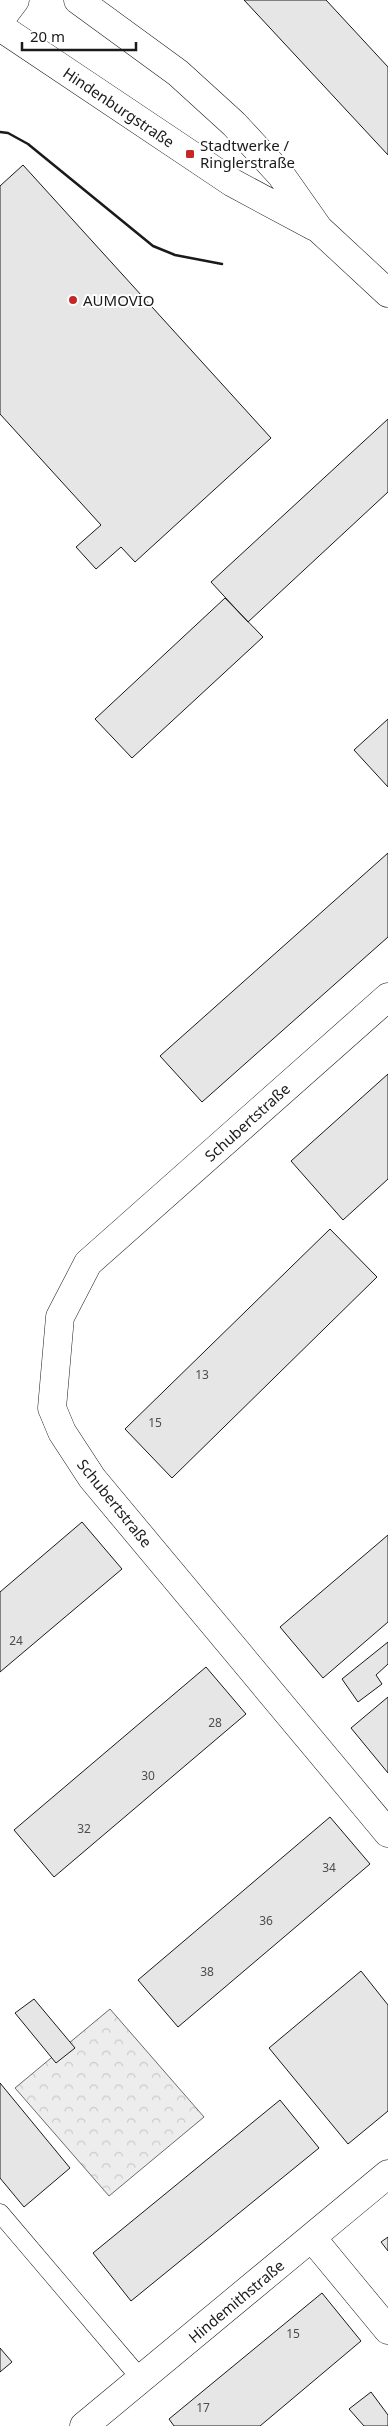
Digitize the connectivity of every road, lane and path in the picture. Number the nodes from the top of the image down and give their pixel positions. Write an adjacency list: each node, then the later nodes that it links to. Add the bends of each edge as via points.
1 (15, 0): 3 (street)
2 (78, 0): 5 (street, Hindenburgstraße, via 178,73 234,124 281,175)
3 (0, 20)
4 (0, 27): 5 (street, Hindenburgstraße, via 233,183)
5 (319, 229): 6 (street, Hindenburgstraße)
6 (388, 293)
7 (388, 997): 8 (street, Schubertstraße, via 88,1262 60,1317 52,1408 62,1432 92,1478)
8 (388, 1833)
9 (388, 2174): 11 (street, Hindemithstraße)
10 (0, 2213): 13 (lane)
11 (312, 2238): 12 (street); 13 (street, Hindemithstraße)
12 (388, 2330)
13 (142, 2379): 14 (street, Hindemithstraße)
14 (84, 2426)

